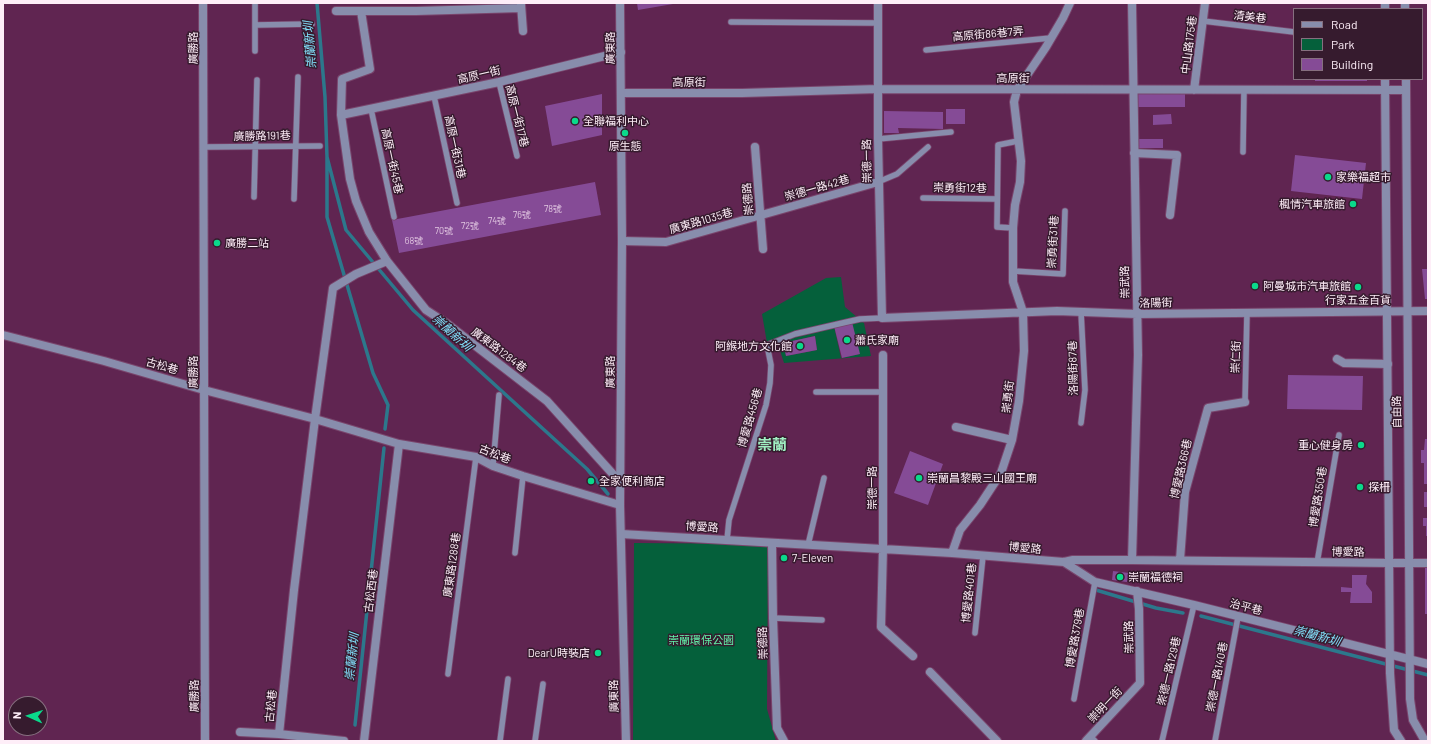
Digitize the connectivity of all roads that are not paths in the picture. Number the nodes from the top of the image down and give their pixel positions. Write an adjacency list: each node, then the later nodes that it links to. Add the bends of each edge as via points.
1 (203, 3): 45 (street, 廣勝路)
2 (255, 3): 16 (lane)
3 (620, 3): 22 (street, 廣東路)
4 (878, 3): 14 (street, 崇德一路)
5 (1070, 3): 19 (street)
6 (1132, 3): 29 (street, 崇武路)
7 (1205, 3): 12 (street, 中山路175巷)
8 (521, 6): 9 (street); 17 (street)
9 (416, 7): 11 (street)
10 (336, 11): 11 (street)
11 (361, 11): 38 (street, 廣東路1284巷, via 370,69 342,79)
12 (1203, 21): 18 (lane, 清美巷); 31 (street, 中山路175巷)
13 (731, 22): 14 (lane)
14 (878, 23): 28 (street, 崇德一路)
15 (312, 24): 16 (lane)
16 (255, 25): 21 (lane)
17 (523, 31)
18 (1293, 32)
19 (1051, 38): 20 (lane, 高原街86巷7弄); 30 (street)
20 (926, 50)
21 (256, 51)
22 (621, 52): 27 (street, 高原一街); 35 (street, 廣東路)
23 (298, 77): 43 (lane)
24 (257, 80): 42 (lane)
25 (1386, 80): 33 (street, 自由路)
26 (1406, 80): 34 (street, 自由路)
27 (498, 82): 36 (street, 高原一街); 50 (lane, 高原一街17巷)
28 (878, 89): 30 (street, 高原街); 35 (street, 高原街); 40 (street, 崇德一路)
29 (1133, 89): 30 (street, 高原街); 31 (street, 高原街); 49 (street, 崇武路)
30 (1017, 90): 41 (street, 崇勇街, via 1014,102)
31 (1194, 90): 32 (street, 高原街)
32 (1244, 90): 33 (street, 高原街); 48 (lane)
33 (1386, 90): 34 (street, 高原街); 66 (street, 自由路)
34 (1406, 90): 67 (street, 自由路)
35 (621, 93): 62 (street, 廣東路)
36 (434, 96): 37 (street, 高原一街); 56 (lane, 高原一街31巷)
37 (371, 109): 38 (street, 高原一街); 60 (lane, 高原一街45巷)
38 (341, 115): 64 (street, 廣東路1284巷, via 350,179 356,201 369,232)
39 (951, 132): 40 (lane)
40 (878, 139): 51 (street, 崇德一路)
41 (1018, 141): 55 (lane, via 998,145); 61 (street, 崇勇街, via 1021,161 1020,182)
42 (256, 146): 43 (lane, 廣勝路191巷); 45 (lane, 廣勝路191巷); 52 (lane)
43 (296, 146): 44 (lane, 廣勝路191巷); 54 (lane)
44 (320, 146)
45 (204, 147): 78 (street, 廣勝路)
46 (755, 147): 58 (street, 崇德路)
47 (928, 147): 51 (lane, via 897,174)
48 (1243, 152)
49 (1134, 153): 59 (street, via 1177,155); 72 (street, 崇武路)
50 (517, 156)
51 (878, 182): 58 (street, 崇德一路42巷); 73 (street, 崇德一路)
52 (254, 197)
53 (923, 198): 55 (lane, 崇勇街12巷)
54 (294, 199)
55 (997, 199): 61 (lane, via 997,227)
56 (457, 203)
57 (1065, 211): 65 (lane, 崇勇街31巷, via 1063,274)
58 (761, 215): 62 (street, 廣東路1035巷, via 666,242); 63 (street, 崇德路)
59 (1170, 215)
60 (394, 217)
61 (1013, 228): 65 (street, 崇勇街)
62 (622, 241): 93 (street, 廣東路)
63 (763, 249)
64 (387, 261): 83 (street, 古松巷, via 368,268 333,288); 93 (street, 廣東路1284巷, via 426,310 547,401)
65 (1013, 271): 69 (street, 崇勇街, via 1013,282)
66 (1388, 311): 67 (street, 洛陽街); 71 (street, 洛陽街); 77 (street, 自由路)
67 (1408, 311): 68 (street, 洛陽街); 108 (street, 自由路)
68 (1428, 311)
69 (1023, 312): 70 (street, 洛陽街); 73 (street, 洛陽街); 87 (street, 崇勇街, via 1024,351)
70 (1081, 312): 72 (street, 洛陽街); 84 (lane, 洛陽街87巷, via 1085,390)
71 (1247, 313): 72 (street, 洛陽街); 82 (lane, 崇仁街)
72 (1137, 314): 103 (street, 崇武路)
73 (882, 318): 96 (lane, 博愛路456巷, via 860,319 795,334 766,345 771,365 766,405 729,520)
74 (3, 335): 78 (street, 古松巷)
75 (883, 355): 80 (street, 崇德一路)
76 (1337, 359): 77 (street, via 1344,363)
77 (1388, 364): 107 (street, 自由路)
78 (204, 390): 83 (street, 古松巷); 130 (street, 廣勝路)
79 (816, 392): 80 (lane)
80 (882, 392): 99 (street, 崇德一路)
81 (499, 395): 90 (lane)
82 (1244, 402): 104 (street, 博愛路366巷, via 1208,408 1185,492)
83 (315, 419): 88 (street, 古松巷); 128 (street, 古松巷)
84 (1081, 423)
85 (956, 427): 87 (street)
86 (1339, 435): 106 (lane, 博愛路350巷)
87 (1012, 440): 101 (street, 崇勇街, via 1001,472 960,530)
88 (399, 444): 89 (street, 古松巷); 132 (street, 古松西巷)
89 (476, 458): 90 (street, 古松巷); 122 (lane, 廣東路1288巷)
90 (492, 466): 91 (street, 古松巷)
91 (523, 476): 94 (street, 古松巷); 100 (lane)
92 (824, 478): 98 (lane)
93 (620, 482): 94 (street, 廣東路)
94 (620, 505): 95 (street, 廣東路)
95 (621, 534): 96 (street, 博愛路); 135 (street, 廣東路)
96 (727, 540): 97 (street, 博愛路)
97 (772, 543): 98 (street, 博愛路); 113 (street, 崇德路)
98 (808, 544): 99 (street, 博愛路)
99 (883, 549): 101 (street, 博愛路); 117 (street, 崇德一路, via 881,628)
100 (515, 553)
101 (952, 553): 102 (street, 博愛路)
102 (983, 556): 105 (street, 博愛路); 116 (lane, 博愛路401巷)
103 (1132, 560): 104 (street, 博愛路); 105 (street, 博愛路)
104 (1180, 560): 106 (street, 博愛路)
105 (1064, 562): 110 (street, 治平巷)
106 (1317, 562): 107 (street, 博愛路)
107 (1390, 563): 108 (street, 博愛路); 118 (street, 自由路)
108 (1410, 563): 109 (street, 博愛路); 119 (street, 自由路)
109 (1428, 563)
110 (1095, 582): 111 (street, 治平巷); 126 (lane, 博愛路379巷)
111 (1138, 594): 112 (street, 治平巷); 124 (street, 崇武路)
112 (1194, 605): 114 (street, 治平巷); 138 (lane, 崇德一路129巷)
113 (773, 618): 115 (lane); 136 (street, 崇德路, via 777,728)
114 (1238, 618): 118 (street, 治平巷); 139 (lane, 崇德一路140巷)
115 (822, 620)
116 (975, 633)
117 (913, 656)
118 (1391, 658): 119 (street, 治平巷); 140 (street, 自由路, via 1394,730)
119 (1411, 663): 120 (street, 治平巷); 141 (street, 自由路, via 1410,699 1413,720)
120 (1428, 664)
121 (930, 672): 137 (street)
122 (448, 674)
123 (508, 679): 133 (lane)
124 (1140, 683): 129 (street, 崇明一街)
125 (543, 684): 134 (lane)
126 (1074, 699)
127 (240, 732): 128 (street)
128 (279, 734): 131 (street)
129 (1091, 740)
130 (205, 741)
131 (344, 741)
132 (364, 741)
133 (500, 741)
134 (535, 741)
135 (626, 741)
136 (784, 741)
137 (997, 741)
138 (1162, 741)
139 (1215, 741)
140 (1402, 741)
141 (1425, 741)

